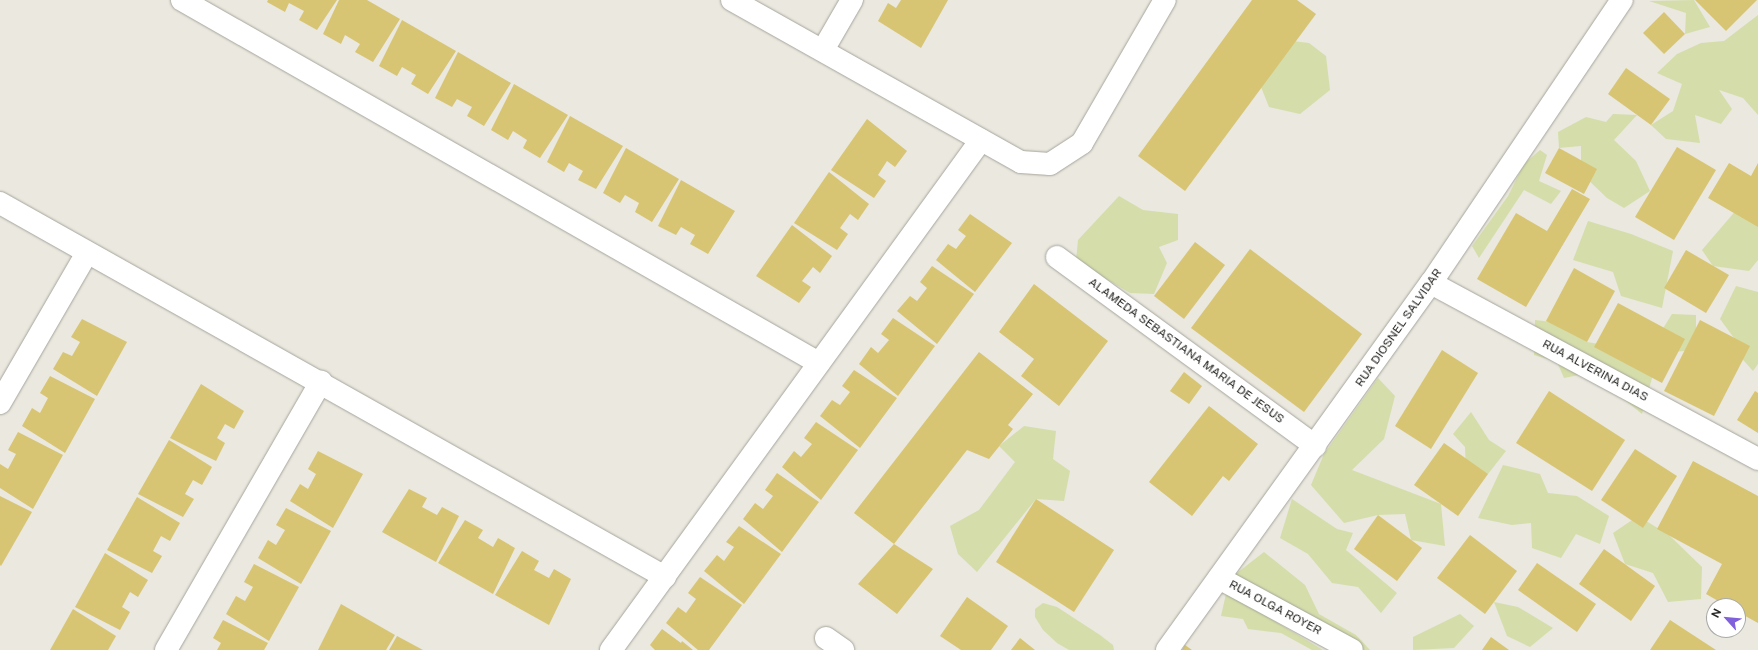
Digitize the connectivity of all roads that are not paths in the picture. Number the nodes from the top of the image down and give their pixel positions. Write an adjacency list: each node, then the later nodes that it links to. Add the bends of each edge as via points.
1 (182, 0): 12 (street)
2 (732, 0): 6 (street)
3 (852, 0): 6 (street)
4 (1164, 0): 7 (street, via 1082,143 1050,164 1021,162)
5 (1622, 0): 11 (street, RUA DIOSNEL SALVIDAR)
6 (823, 50): 7 (street)
7 (981, 140): 12 (street)
8 (0, 203): 9 (street)
9 (87, 254): 13 (street); 14 (street)
10 (1057, 257): 15 (street, ALAMEDA SEBASTIANA MARIA DE JESUS)
11 (1431, 283): 15 (street, RUA DIOSNEL SALVIDAR); 16 (street, RUA ALVERINA DIAS)
12 (819, 363): 17 (street)
13 (321, 382): 17 (street); 19 (street)
14 (0, 403)
15 (1315, 446): 18 (street, RUA DIOSNEL SALVIDAR)
16 (1758, 459)
17 (665, 577): 20 (street)
18 (1219, 578): 21 (street, RUA DIOSNEL SALVIDAR); 22 (street, RUA OLGA ROYER)
19 (166, 650)
20 (611, 650)
21 (1167, 650)
22 (1352, 650)

